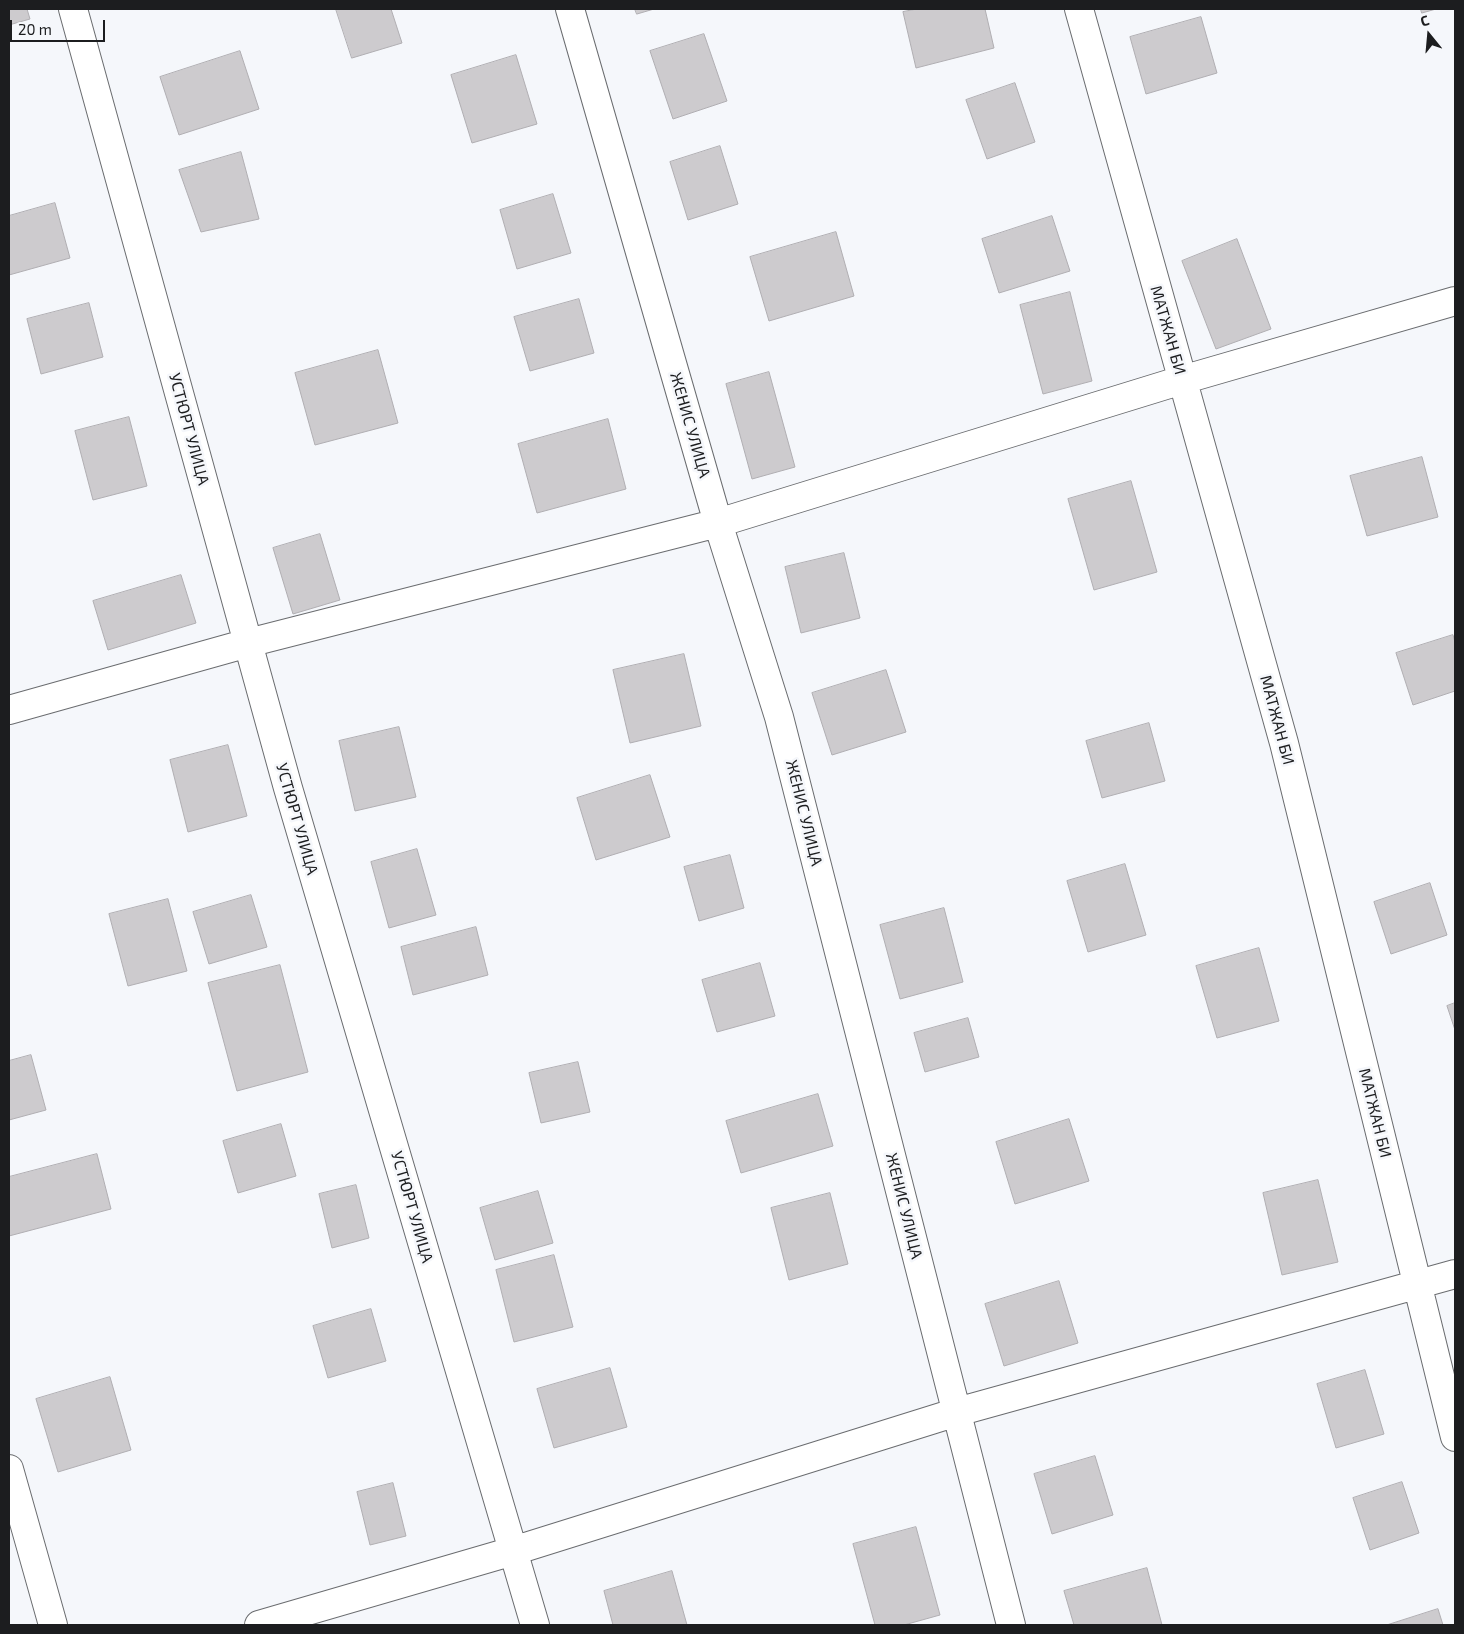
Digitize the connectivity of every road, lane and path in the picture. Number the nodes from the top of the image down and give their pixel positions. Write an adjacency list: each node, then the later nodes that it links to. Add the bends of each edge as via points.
1 (73, 9): 7 (street, УСТЮРТ УЛИЦА)
2 (570, 9): 6 (street, ЖЕНИС УЛИЦА)
3 (1079, 9): 5 (street, МАТЖАН БИ)
4 (1455, 301): 5 (street)
5 (1182, 380): 6 (street); 10 (street, МАТЖАН БИ, via 1284,743)
6 (718, 523): 7 (street); 11 (street, ЖЕНИС УЛИЦА, via 780,717)
7 (248, 643): 8 (street); 14 (street, УСТЮРТ УЛИЦА)
8 (9, 710)
9 (1455, 1274): 10 (street)
10 (1417, 1283): 11 (street); 12 (street, МАТЖАН БИ)
11 (957, 1412): 14 (street); 18 (street, ЖЕНИС УЛИЦА)
12 (1455, 1437)
13 (9, 1469): 15 (street)
14 (513, 1551): 16 (street); 17 (street, УСТЮРТ УЛИЦА)
15 (53, 1625)
16 (259, 1625)
17 (535, 1625)
18 (1011, 1625)

